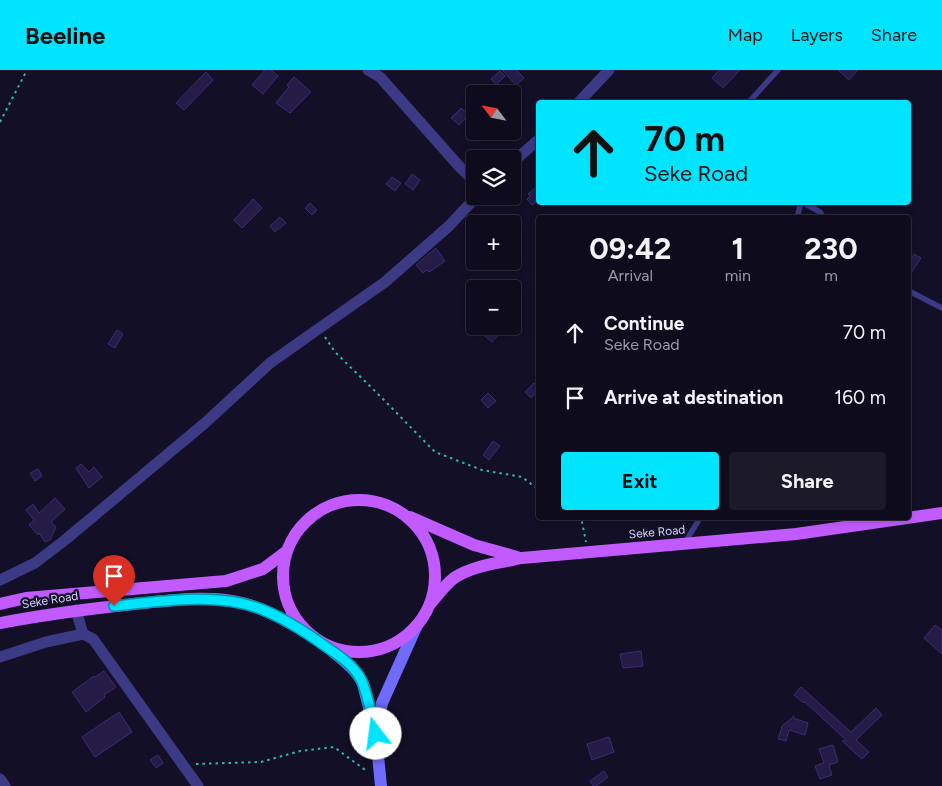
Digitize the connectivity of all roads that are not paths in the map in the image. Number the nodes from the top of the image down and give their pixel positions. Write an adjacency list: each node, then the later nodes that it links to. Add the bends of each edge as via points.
1 (368, 70): 8 (street, via 380,77)
2 (609, 70): 4 (street)
3 (778, 70): 5 (lane)
4 (581, 100)
5 (751, 100)
6 (536, 142): 7 (street)
7 (521, 155)
8 (466, 173)
9 (469, 205): 22 (street, via 385,282 270,363 205,423 65,540 35,563)
10 (807, 205): 11 (lane)
11 (822, 215)
12 (911, 292): 13 (lane)
13 (942, 308)
14 (942, 512): 16 (main road, Seke Road)
15 (401, 513): 20 (main road, Seke Road, via 373,501 342,502 314,514 294,537); 21 (main road, via 474,546); 24 (main road, Seke Road, via 425,538 432,553 435,570)
16 (911, 518)
17 (699, 520): 19 (lane)
18 (898, 520): 19 (main road, Seke Road, via 796,534)
19 (684, 544): 21 (main road, Seke Road)
20 (287, 551): 23 (main road, Seke Road, via 262,569 226,581 26,598); 28 (main road, Seke Road, via 283,565 285,595 294,616)
21 (522, 558): 24 (main road, via 462,573)
22 (0, 580)
23 (0, 604)
24 (430, 604): 27 (main road, Seke Road)
25 (76, 610): 26 (main road, Seke Road); 28 (main road, Seke Road, via 216,599 264,611); 29 (street)
26 (0, 623)
27 (417, 625): 30 (main road, Seke Road, via 405,637 375,651 350,652); 32 (street, via 382,703)
28 (308, 633): 30 (main road, Seke Road)
29 (83, 634): 31 (street); 36 (street, via 93,639)
30 (326, 646): 32 (street, via 360,677)
31 (0, 657)
32 (376, 734): 34 (street)
33 (0, 780): 35 (street)
34 (380, 783)
35 (5, 786)
36 (198, 786)

